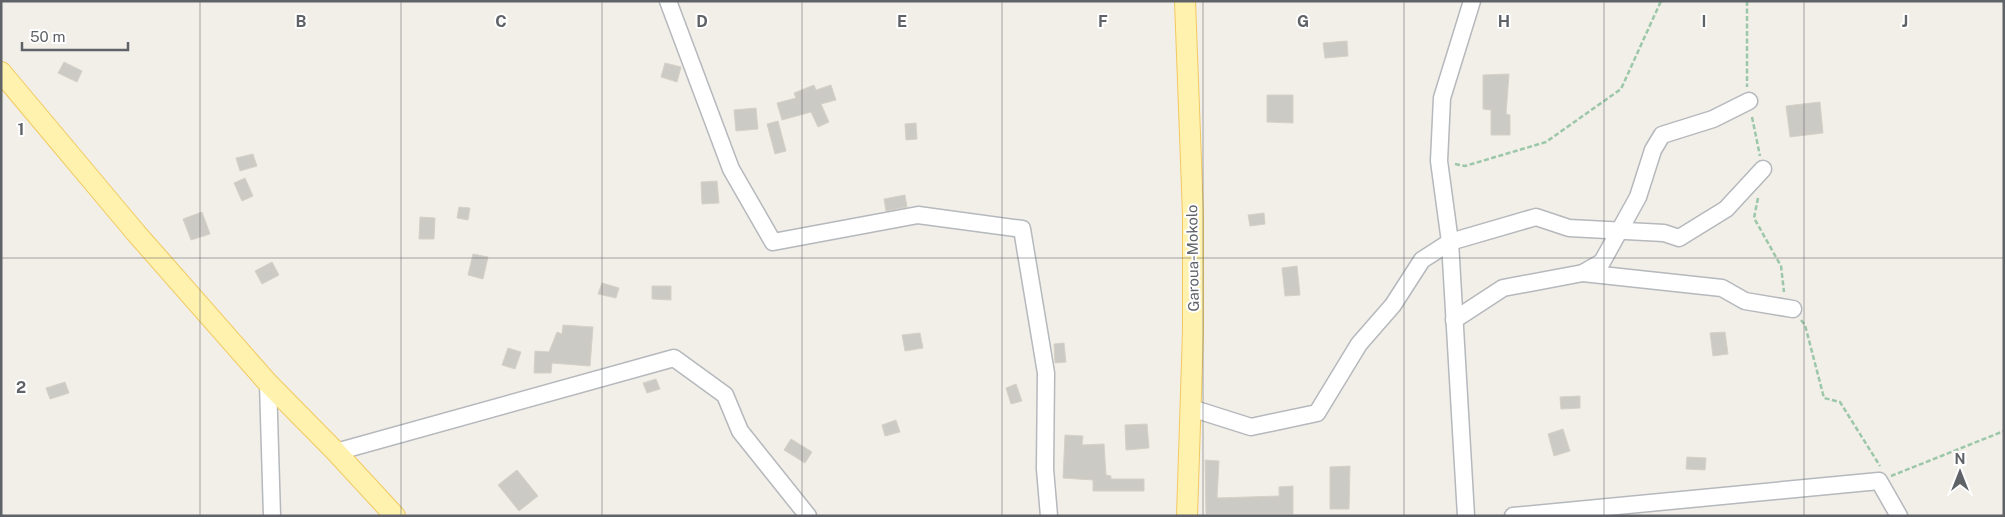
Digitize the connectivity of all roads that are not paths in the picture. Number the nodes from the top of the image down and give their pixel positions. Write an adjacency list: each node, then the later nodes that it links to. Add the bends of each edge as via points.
1 (668, 1): 19 (street, via 731,170 773,242 918,215 1022,229 1046,373 1045,470)
2 (1185, 1): 13 (main road, Garoua-Mokolo, via 1193,215)
3 (1472, 1): 8 (street, via 1442,98 1439,161)
4 (1, 72): 12 (main road, via 136,234)
5 (1748, 101): 7 (street, via 1713,119 1662,135 1653,150 1638,196)
6 (1763, 170): 7 (street, via 1726,209 1679,238 1664,233)
7 (1619, 231): 8 (street, via 1569,228 1536,217); 9 (street, via 1602,262)
8 (1450, 242): 11 (street); 13 (street, via 1422,260 1393,305 1359,344 1317,413 1251,427)
9 (1583, 273): 10 (street, via 1722,288 1744,301); 11 (street, via 1503,288)
10 (1793, 309)
11 (1454, 320): 21 (street)
12 (268, 384): 14 (main road); 16 (street)
13 (1191, 408): 20 (main road, Garoua-Mokolo)
14 (336, 452): 17 (main road); 18 (street, via 674,358 725,395 740,431)
15 (1635, 504): 22 (street); 23 (street); 24 (street, via 1879,481)
16 (272, 516)
17 (395, 516)
18 (808, 516)
19 (1049, 516)
20 (1187, 516)
21 (1466, 516)
22 (1513, 516)
23 (1651, 516)
24 (1899, 516)

